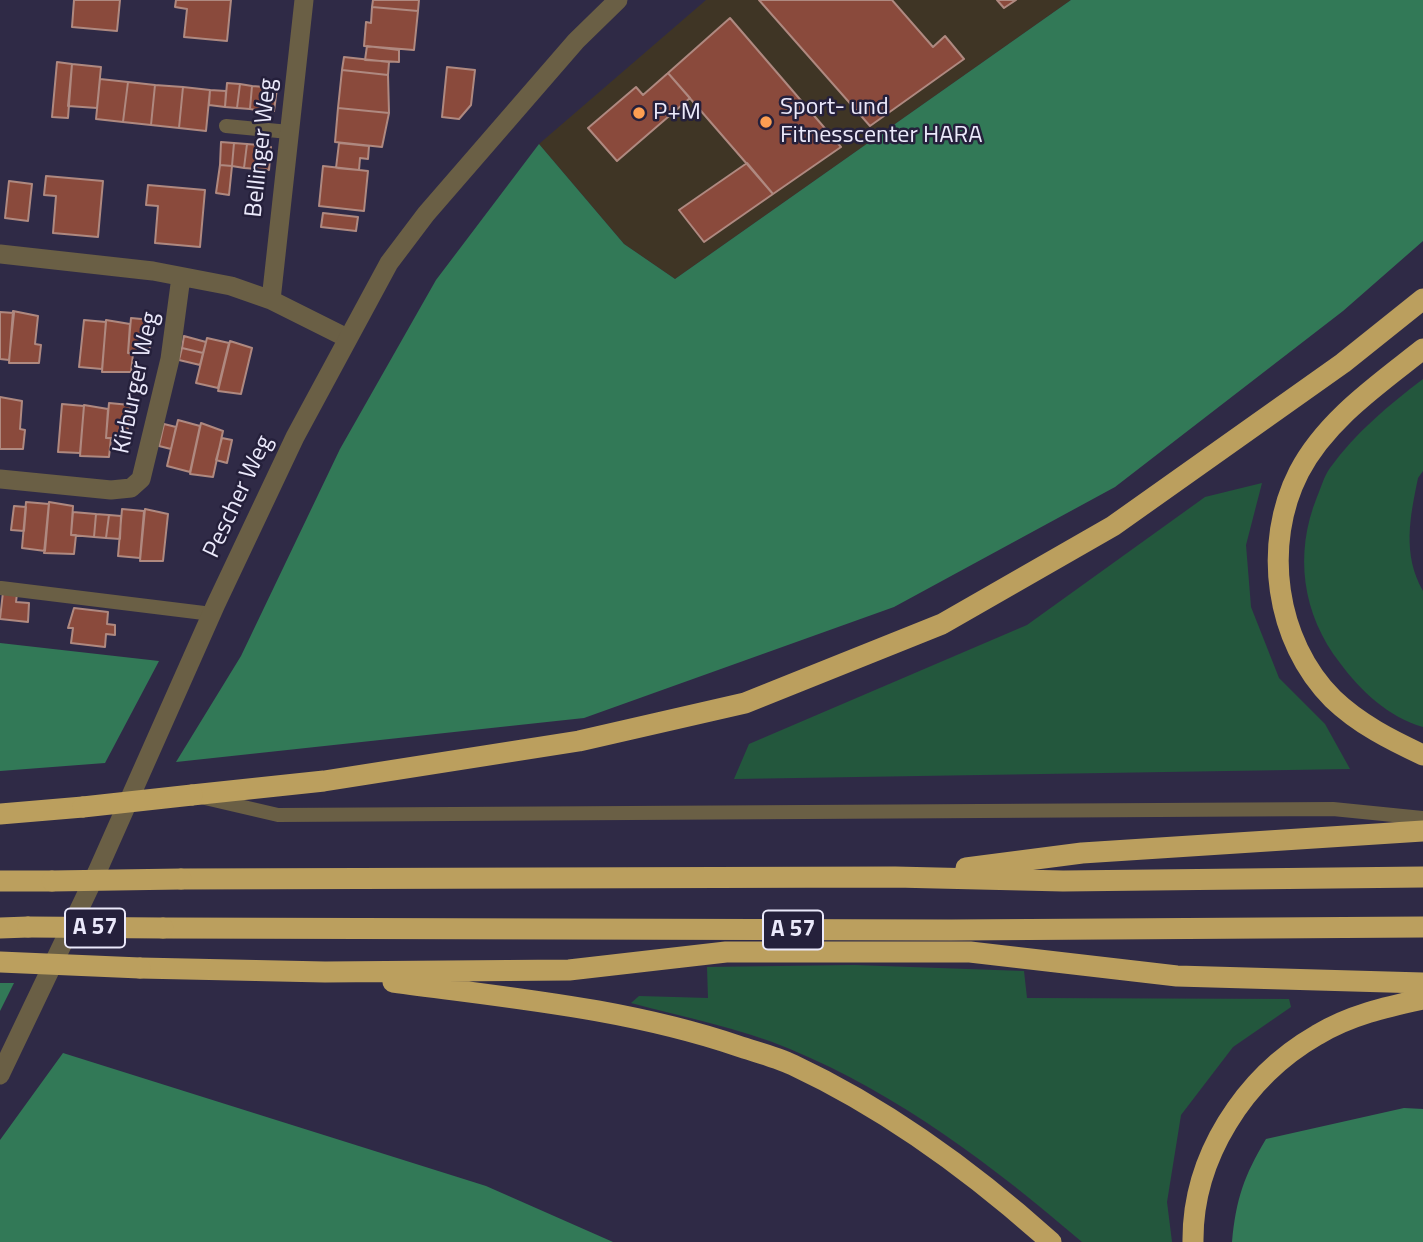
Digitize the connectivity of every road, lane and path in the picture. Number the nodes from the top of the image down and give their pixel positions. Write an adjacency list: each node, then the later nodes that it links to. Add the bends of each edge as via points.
1 (304, 0): 4 (street, Bellinger Weg)
2 (618, 0): 9 (street, Pescher Weg, via 576,41 426,214 389,263)
3 (226, 126): 4 (lane)
4 (289, 132): 8 (street, Bellinger Weg)
5 (0, 254): 6 (street)
6 (181, 277): 8 (street, via 231,286); 11 (street, Kirburger Weg, via 170,359 141,478 131,488 111,490)
7 (1423, 299): 15 (highway, via 1343,363 1113,526 942,624 745,703 579,741 324,780)
8 (271, 300): 9 (street)
9 (347, 338): 13 (street, Pescher Weg)
10 (1423, 349): 14 (highway, via 1331,428 1299,472 1278,532 1278,581 1287,620 1306,664 1333,699 1376,733)
11 (0, 479)
12 (1, 588): 13 (lane)
13 (212, 614): 28 (street, Pescher Weg)
14 (1423, 755)
15 (192, 794): 16 (highway, bridge); 17 (lane, via 278,815 1333,809)
16 (0, 814)
17 (1423, 818)
18 (1423, 831): 19 (highway, via 1082,853)
19 (895, 877): 20 (highway, A 57, via 1063,881); 21 (highway, A 57, bridge)
20 (1423, 877)
21 (0, 881)
22 (1423, 927): 23 (highway, A 57, bridge)
23 (0, 928)
24 (0, 962): 25 (highway, bridge)
25 (325, 972): 26 (highway, via 569,970 726,952 970,952 1177,976); 29 (highway, via 616,1014 701,1033 792,1064 895,1120 985,1183)
26 (1423, 983)
27 (1423, 999): 30 (highway, via 1370,1011 1316,1035 1270,1072 1234,1111 1208,1155 1196,1196)
28 (0, 1075)
29 (1051, 1242)
30 (1193, 1242)

